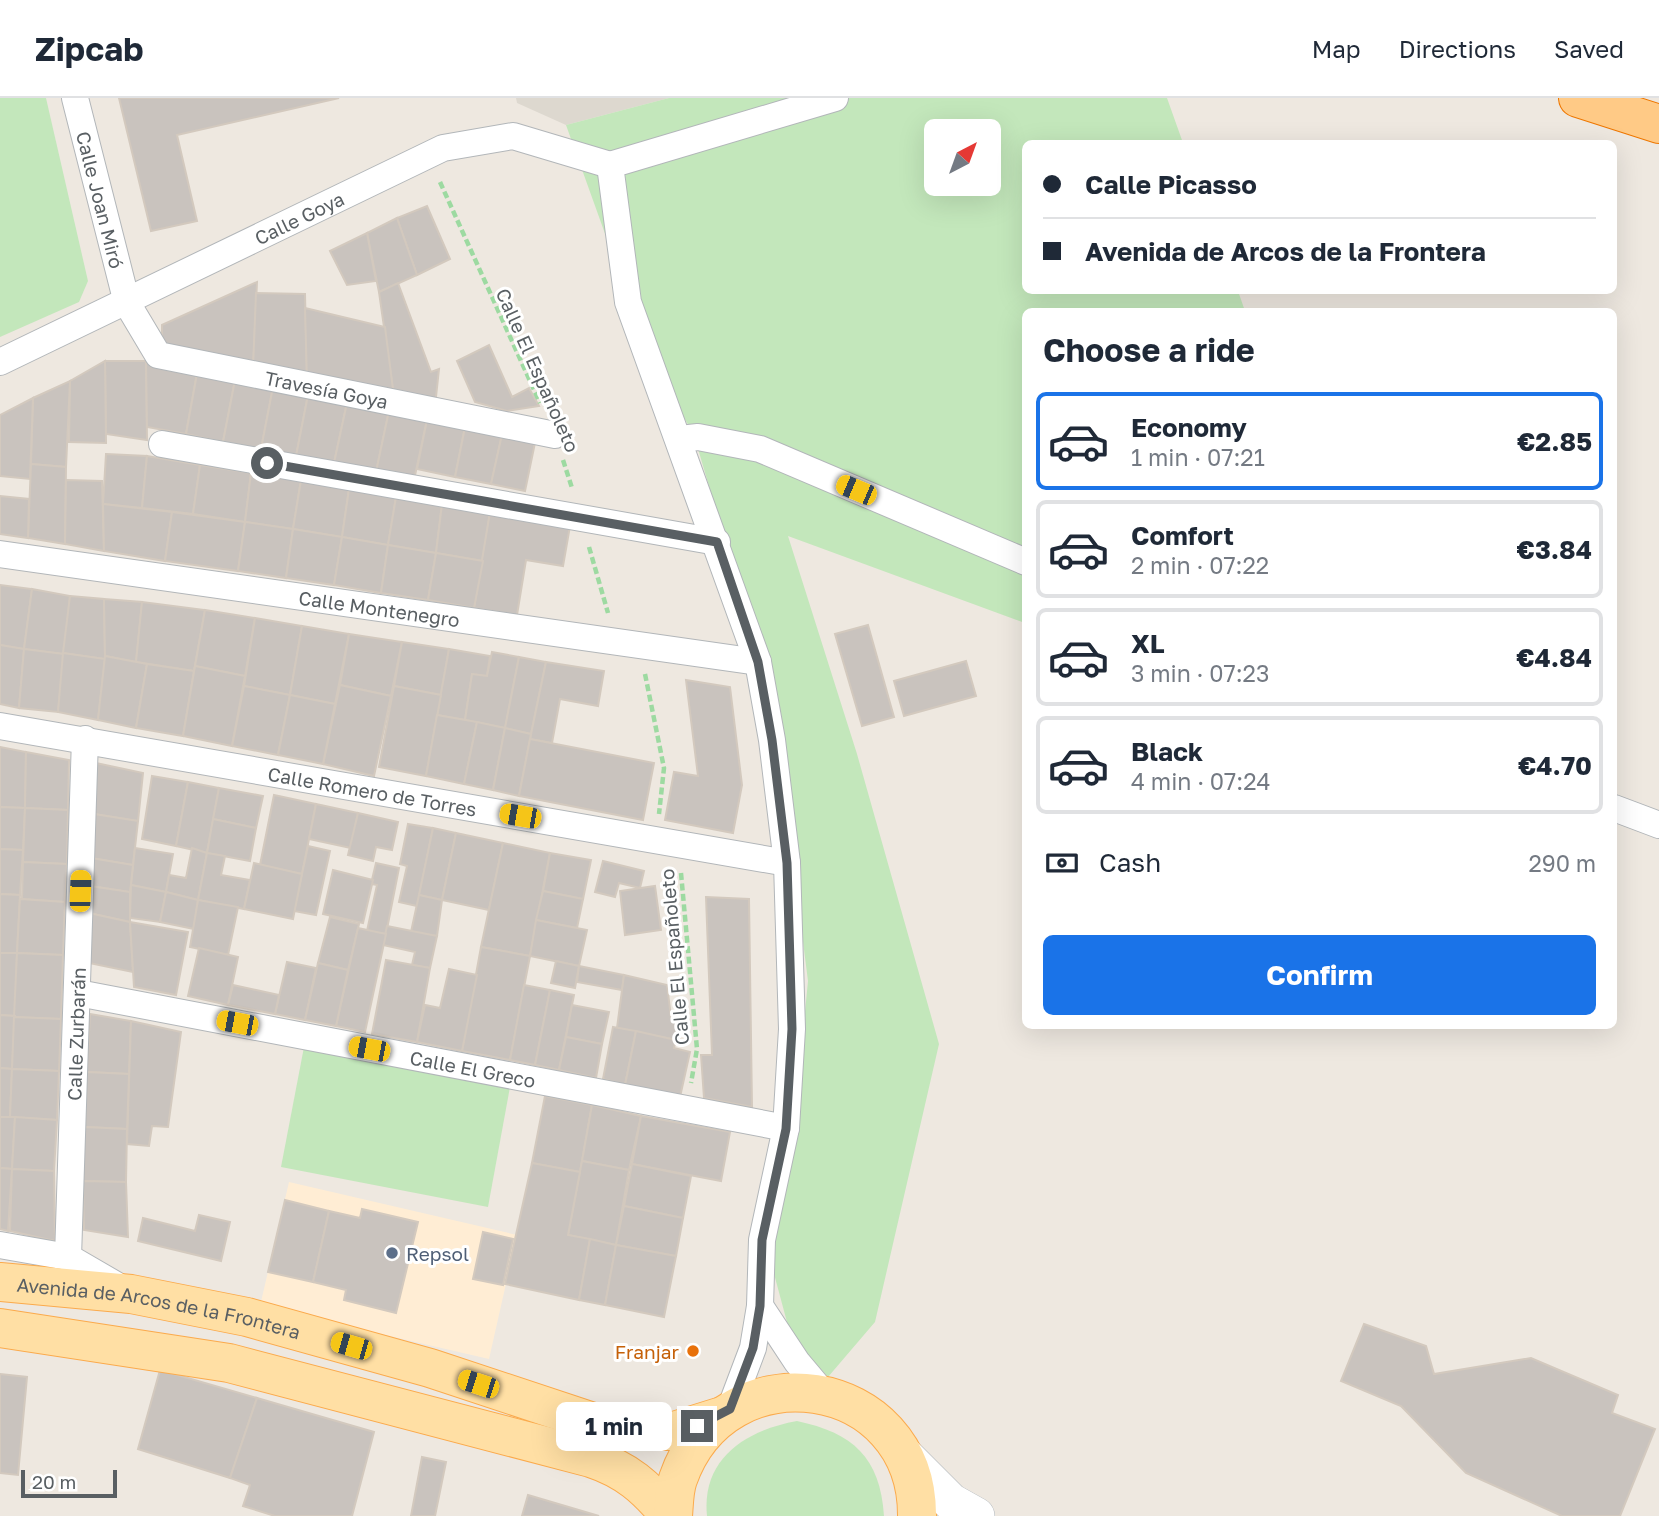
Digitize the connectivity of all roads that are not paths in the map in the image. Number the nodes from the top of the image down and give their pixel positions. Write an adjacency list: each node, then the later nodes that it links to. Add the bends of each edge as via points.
1 (75, 98): 6 (street, Calle Joan Miró)
2 (835, 98): 5 (street)
3 (1578, 98): 4 (highway)
4 (1659, 124)
5 (610, 165): 6 (street, Calle Goya, via 513,136 443,148); 9 (street, via 628,302)
6 (127, 303): 7 (street, Calle Goya); 8 (street, Travesía Goya, via 158,355)
7 (0, 362)
8 (555, 435)
9 (680, 439): 11 (street); 13 (street, via 698,437 760,449)
10 (162, 444): 11 (street)
11 (717, 542): 14 (street)
12 (0, 554): 14 (street, Calle Montenegro)
13 (1022, 560)
14 (758, 662): 19 (street)
15 (0, 726): 16 (street, Calle Romero de Torres)
16 (85, 739): 19 (street, Calle Romero de Torres); 20 (street, Calle Zurbarán)
17 (1617, 809): 18 (street)
18 (1659, 825)
19 (787, 863): 21 (street, via 792,1029)
20 (78, 993): 21 (street, Calle El Greco); 23 (street, Calle Zurbarán)
21 (786, 1129): 26 (street, via 762,1240)
22 (0, 1245): 23 (street)
23 (68, 1257): 25 (street)
24 (0, 1282): 25 (main road, Avenida de Arcos de la Frontera)
25 (131, 1294): 29 (main road, Avenida de Arcos de la Frontera, via 286,1328 429,1368 599,1424 674,1430)
26 (760, 1306): 28 (street); 29 (street, via 753,1348)
27 (0, 1328): 31 (main road, via 229,1363 591,1458 620,1467 646,1487)
28 (824, 1394): 29 (main road, Avenida de Arcos de la Frontera, via 792,1391 760,1396); 30 (main road, Avenida de Arcos de la Frontera, via 855,1406 883,1426)
29 (725, 1413): 31 (main road, via 693,1446 677,1481)
30 (903, 1454): 32 (main road, Avenida de Arcos de la Frontera, via 917,1494); 33 (main road, via 951,1502)
31 (671, 1516)
32 (917, 1516)
33 (976, 1516)

